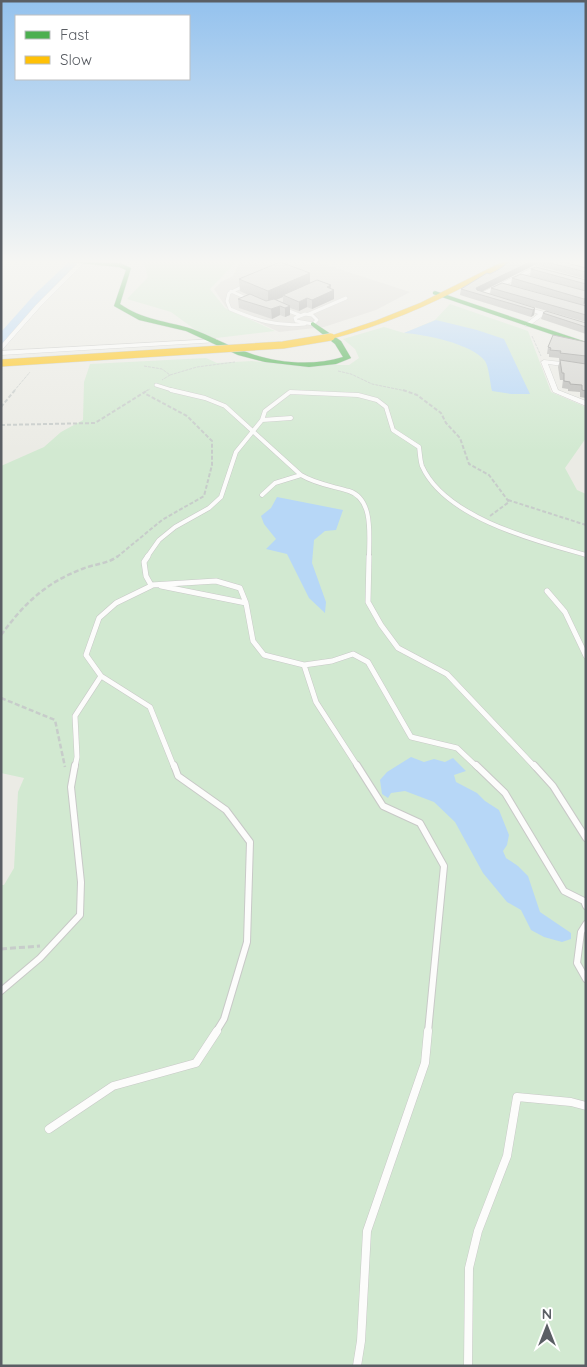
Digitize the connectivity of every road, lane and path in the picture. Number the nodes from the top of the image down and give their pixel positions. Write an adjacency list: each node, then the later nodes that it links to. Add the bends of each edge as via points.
1 (23, 324): 12 (street)
2 (162, 324): 10 (street)
3 (263, 324): 4 (lane, via 286,327)
4 (298, 324)
5 (313, 324): 9 (street)
6 (378, 324): 9 (street)
7 (523, 324): 8 (street)
8 (527, 325): 11 (street); 17 (path)
9 (328, 335): 10 (street, via 347,358 333,364 262,360); 14 (street); 15 (street, bridge, via 283,345)
10 (216, 341): 13 (street)
11 (586, 344)
12 (1, 349)
13 (1, 353)
14 (1, 357)
15 (38, 361): 18 (street, bridge); 26 (path)
16 (238, 362): 22 (path, via 197,367)
17 (544, 362): 20 (street); 25 (street, via 555,391)
18 (1, 363)
19 (137, 365): 22 (path, via 162,369)
20 (586, 367)
21 (332, 370): 33 (path, via 417,395 441,413 460,438 469,464 489,475)
22 (170, 375): 23 (path)
23 (156, 385): 24 (path); 30 (lane, via 226,406)
24 (144, 393): 29 (path, via 95,423); 40 (path, via 187,416 212,441 212,465 204,496 162,520 113,560 82,569 50,584 21,608)
25 (586, 404)
26 (1, 407)
27 (290, 418): 28 (lane)
28 (262, 420): 30 (lane); 34 (lane, via 265,411 290,392 358,395 377,400 386,407 393,430 419,447 422,466 432,482 450,499)
29 (1, 425)
30 (252, 430): 31 (lane); 37 (lane, via 236,452 221,496 209,508 159,540 144,562)
31 (301, 475): 32 (lane, via 275,483); 46 (lane, via 359,496 367,509 368,602 381,625 398,648 447,674 553,786)
32 (262, 495)
33 (506, 499): 34 (path, via 509,502); 35 (path)
34 (485, 519): 36 (lane, via 550,545)
35 (586, 525)
36 (586, 555)
37 (151, 585): 39 (lane); 39 (lane, via 216,581 240,588); 43 (lane, via 116,603 99,618 86,655)
38 (547, 591): 41 (lane, via 565,612)
39 (246, 604): 42 (lane, via 253,642 264,655)
40 (1, 635)
41 (586, 656)
42 (304, 665): 47 (lane, via 353,654 368,662 411,737 456,748 504,793 564,891 584,901); 55 (lane, via 316,702 383,806 420,823 444,866 425,1063 367,1231)
43 (101, 676): 45 (lane, via 75,716 77,757); 54 (lane, via 150,707 178,776 226,810 250,842 247,942 224,1018 196,1063 113,1086)
44 (1, 698): 45 (path, via 55,720 62,761)
45 (71, 787): 49 (lane, via 81,882 80,915)
46 (586, 838)
47 (586, 906)
48 (586, 924): 51 (lane, via 581,932 577,963)
49 (52, 944): 50 (path); 52 (lane)
50 (1, 949)
51 (586, 979)
52 (1, 990)
53 (586, 1106): 56 (lane, via 517,1097 507,1156 478,1231 469,1268)
54 (49, 1129)
55 (357, 1366)
56 (468, 1366)

